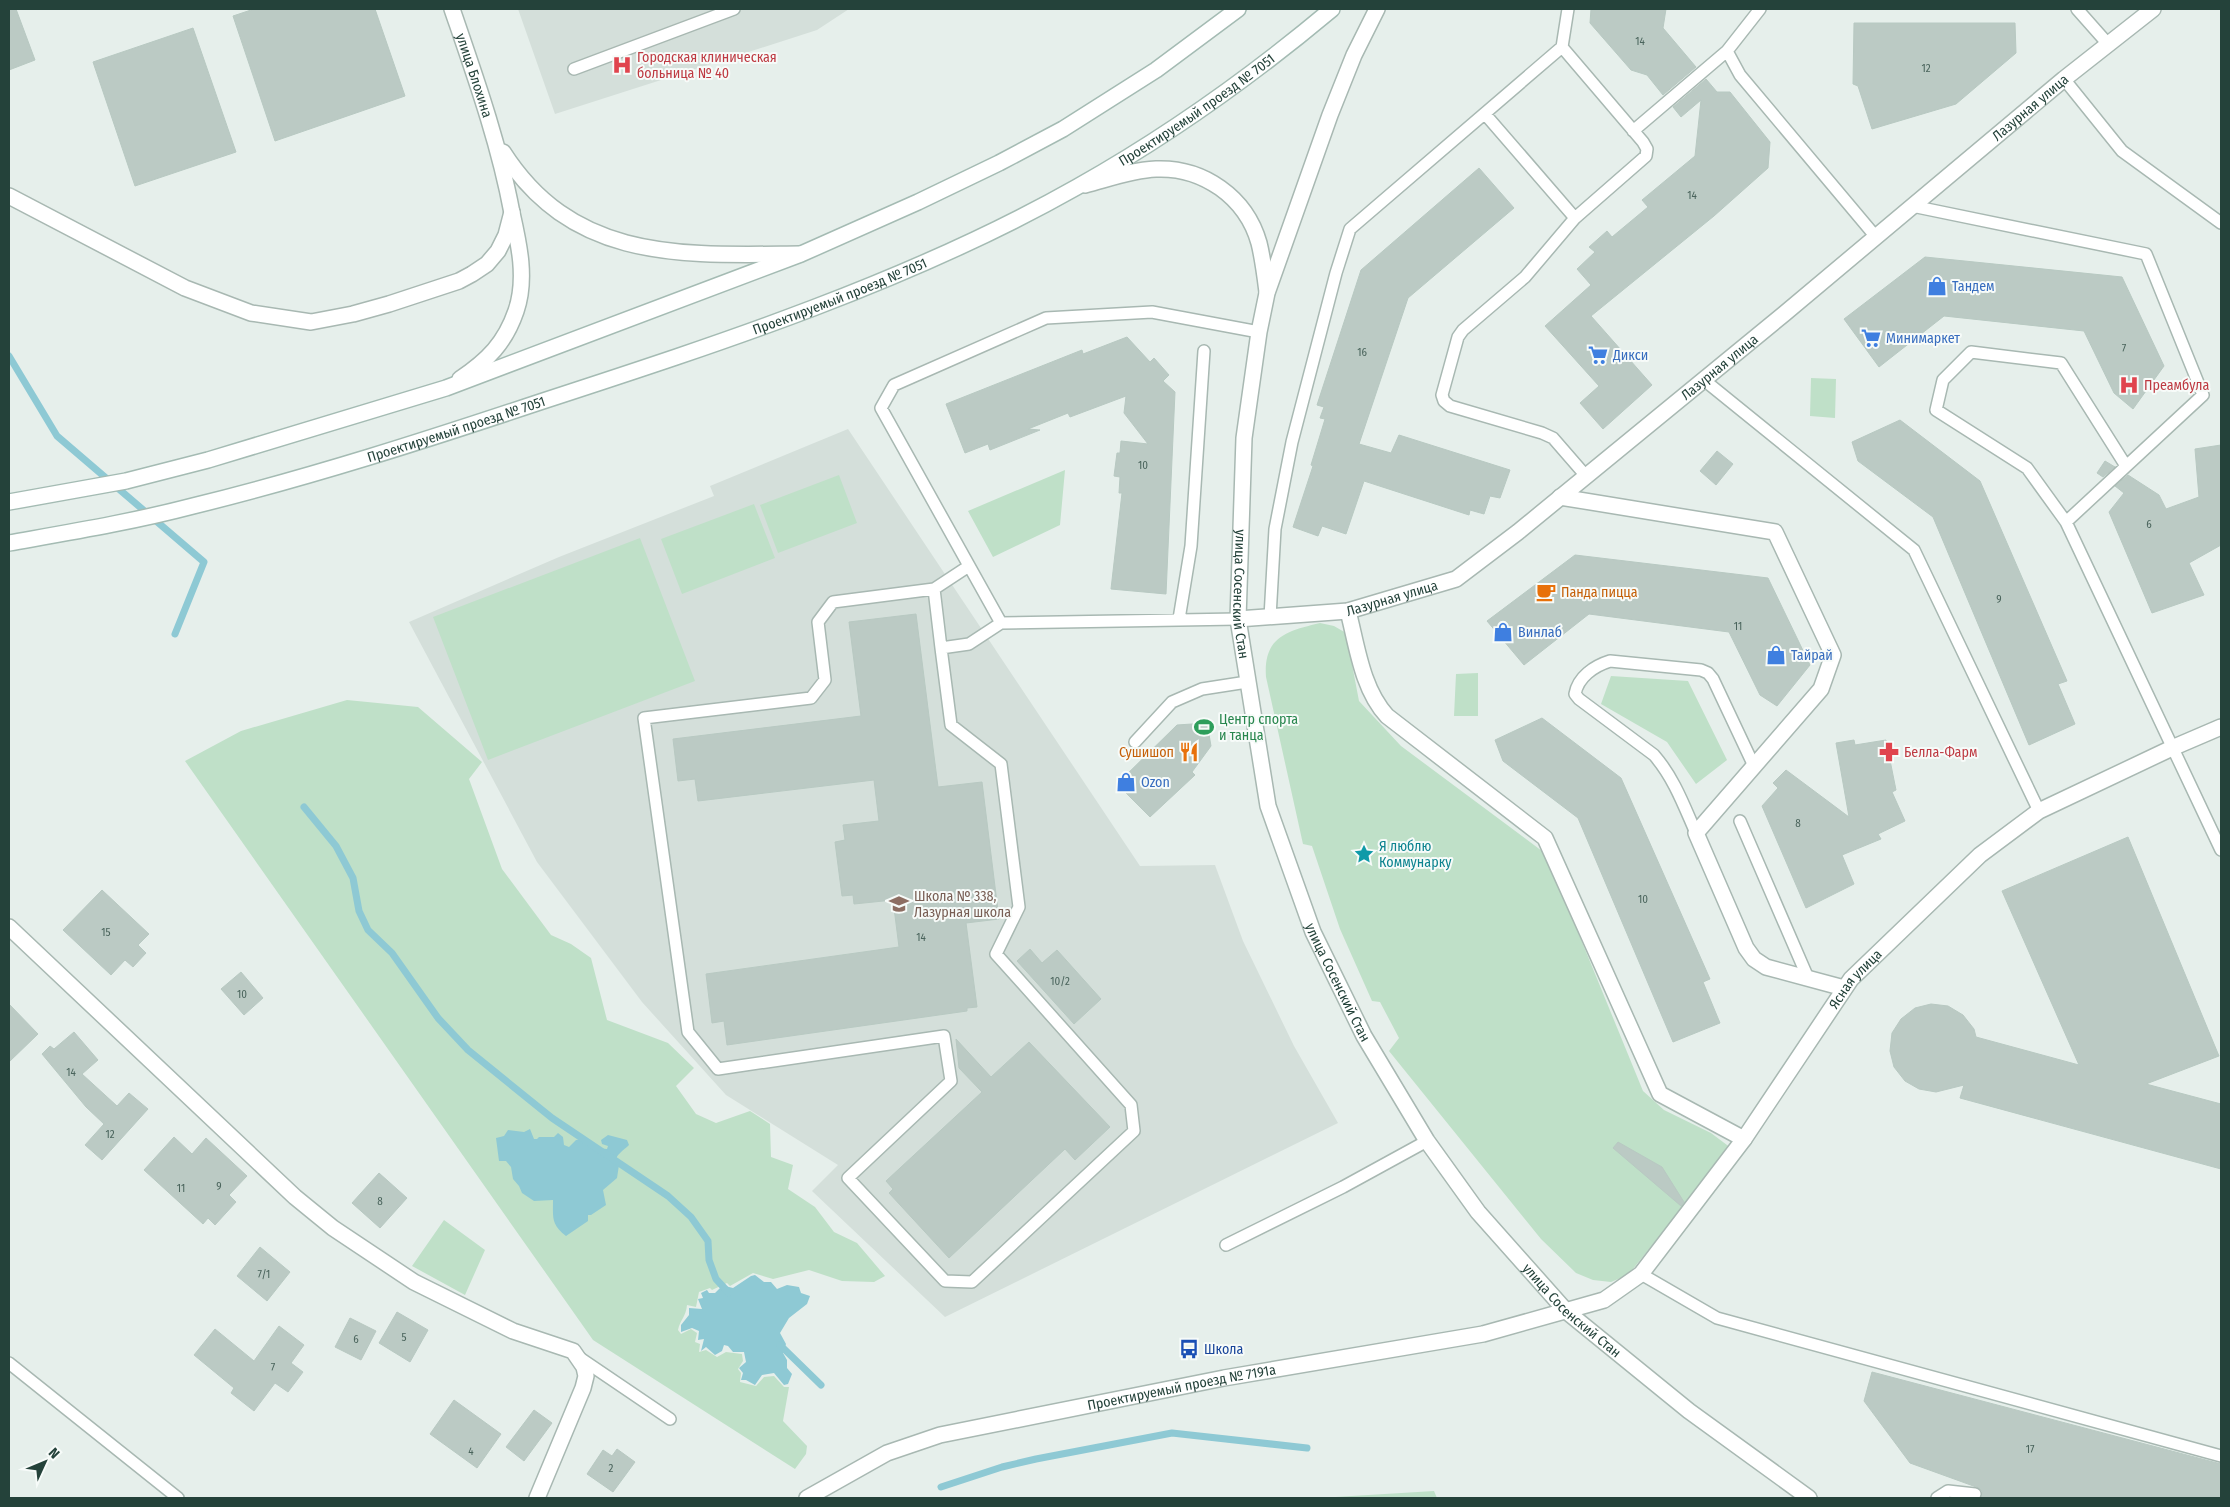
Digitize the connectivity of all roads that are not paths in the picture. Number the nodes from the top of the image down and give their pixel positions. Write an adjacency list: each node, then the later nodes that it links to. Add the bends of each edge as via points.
1 (452, 9): 17 (street, улица Блохина)
2 (734, 9): 13 (lane)
3 (1238, 9): 25 (street, via 1156,70 1063,129 918,202)
4 (1332, 9): 18 (street, Проектируемый проезд № 7051, via 1201,110)
5 (1377, 9): 26 (street, via 1330,114)
6 (1568, 9): 11 (lane)
7 (1760, 9): 12 (lane)
8 (2077, 9): 10 (lane)
9 (2153, 9): 10 (street, Лазурная улица)
10 (2108, 44): 14 (street, Лазурная улица)
11 (1562, 47): 15 (lane); 16 (lane)
12 (1727, 51): 16 (lane); 24 (lane, via 1740,74)
13 (574, 69)
14 (2064, 79): 20 (street, Лазурная улица); 23 (lane, via 2122,151)
15 (1485, 114): 22 (lane); 40 (lane, via 1350,229 1292,442 1275,528)
16 (1633, 131): 22 (lane, via 1647,149 1646,156)
17 (497, 143): 21 (street); 25 (street, via 531,189 563,216 601,236 630,246 665,252)
18 (1076, 187): 26 (street, via 1154,169 1173,169 1208,179 1237,203 1250,221 1258,241); 36 (street, Проектируемый проезд № 7051, via 923,263 780,321 444,434 165,513)
19 (9, 196): 21 (street, via 186,288 251,313 311,322 389,304 472,274 498,251)
20 (1912, 206): 24 (street, Лазурная улица); 31 (lane, via 2146,254 2204,395)
21 (512, 212): 30 (street, via 522,267 517,309 496,351 480,366)
22 (1575, 218): 32 (lane, via 1525,277 1462,330 1442,395 1450,406 1553,438)
23 (2221, 223)
24 (1876, 237): 29 (street, Лазурная улица)
25 (801, 254): 30 (street)
26 (1267, 293): 27 (street, улица Сосенский Стан)
27 (1259, 332): 37 (lane, via 1152,312 1046,318 894,385 882,408); 42 (street, улица Сосенский Стан, via 1244,438)
28 (1204, 351): 41 (lane, via 1191,546)
29 (1704, 380): 32 (street, Лазурная улица); 50 (lane, via 1914,550)
30 (446, 388): 34 (street, via 284,438 126,480)
31 (2126, 466): 35 (lane); 35 (lane, via 2061,363 1971,352 1943,380 1936,410 2027,468)
32 (1586, 476): 33 (street, Лазурная улица)
33 (1560, 498): 39 (street, Лазурная улица, via 1456,579); 49 (street, via 1775,532 1833,655 1821,689)
34 (9, 502)
35 (2066, 522): 48 (lane)
36 (9, 543)
37 (969, 566): 38 (lane); 43 (lane)
38 (934, 589): 44 (lane); 44 (lane, via 833,602 818,622 825,680 811,698 644,718 688,1032 718,1069 944,1036 951,1080 848,1178 945,1281 972,1282 1134,1131 1131,1105 996,954 1019,907 1001,764 951,725)
39 (1348, 611): 40 (street, Лазурная улица); 57 (street, via 1365,677 1378,707 1545,838 1660,1094)
40 (1270, 617): 42 (street, Лазурная улица)
41 (1179, 619): 42 (lane); 43 (lane)
42 (1238, 619): 45 (street, улица Сосенский Стан)
43 (1001, 623): 44 (lane, via 969,644)
44 (941, 648)
45 (1247, 682): 47 (lane, via 1202,689 1172,702); 58 (street, улица Сосенский Стан, via 1268,806 1313,932 1364,1036)
46 (2221, 727): 48 (street, Ясная улица)
47 (1135, 742)
48 (2172, 748): 50 (street, Ясная улица); 53 (lane)
49 (1754, 766): 52 (street); 52 (lane, via 1708,673 1610,661 1600,664 1580,680 1575,694 1578,699 1654,755 1664,766)
50 (2039, 811): 56 (street, Ясная улица, via 1980,855)
51 (1740, 821): 55 (lane)
52 (1696, 833): 55 (street, via 1746,948 1754,959 1766,967)
53 (2221, 850)
54 (9, 927): 62 (street, via 295,1197 333,1228 414,1282 513,1331 544,1343 566,1347)
55 (1808, 978): 56 (street)
56 (1844, 988): 57 (street, Ясная улица)
57 (1744, 1139): 60 (street, Ясная улица)
58 (1426, 1141): 59 (lane, via 1343,1188); 61 (street, улица Сосенский Стан, via 1478,1212)
59 (1226, 1245)
60 (1641, 1274): 61 (street, Ясная улица, via 1604,1300); 65 (lane, via 1717,1318)
61 (1566, 1311): 69 (street, Проектируемый проезд № 7191а, via 1483,1334 1224,1378 940,1435 887,1453); 70 (street, улица Сосенский Стан, via 1690,1411)
62 (580, 1358): 64 (lane); 68 (street, via 586,1376 583,1388)
63 (9, 1363): 67 (lane)
64 (670, 1420)
65 (2221, 1456)
66 (1975, 1494): 71 (lane, via 1948,1491)
67 (178, 1498)
68 (536, 1498)
69 (807, 1498)
70 (1809, 1498)
71 (1937, 1498)

